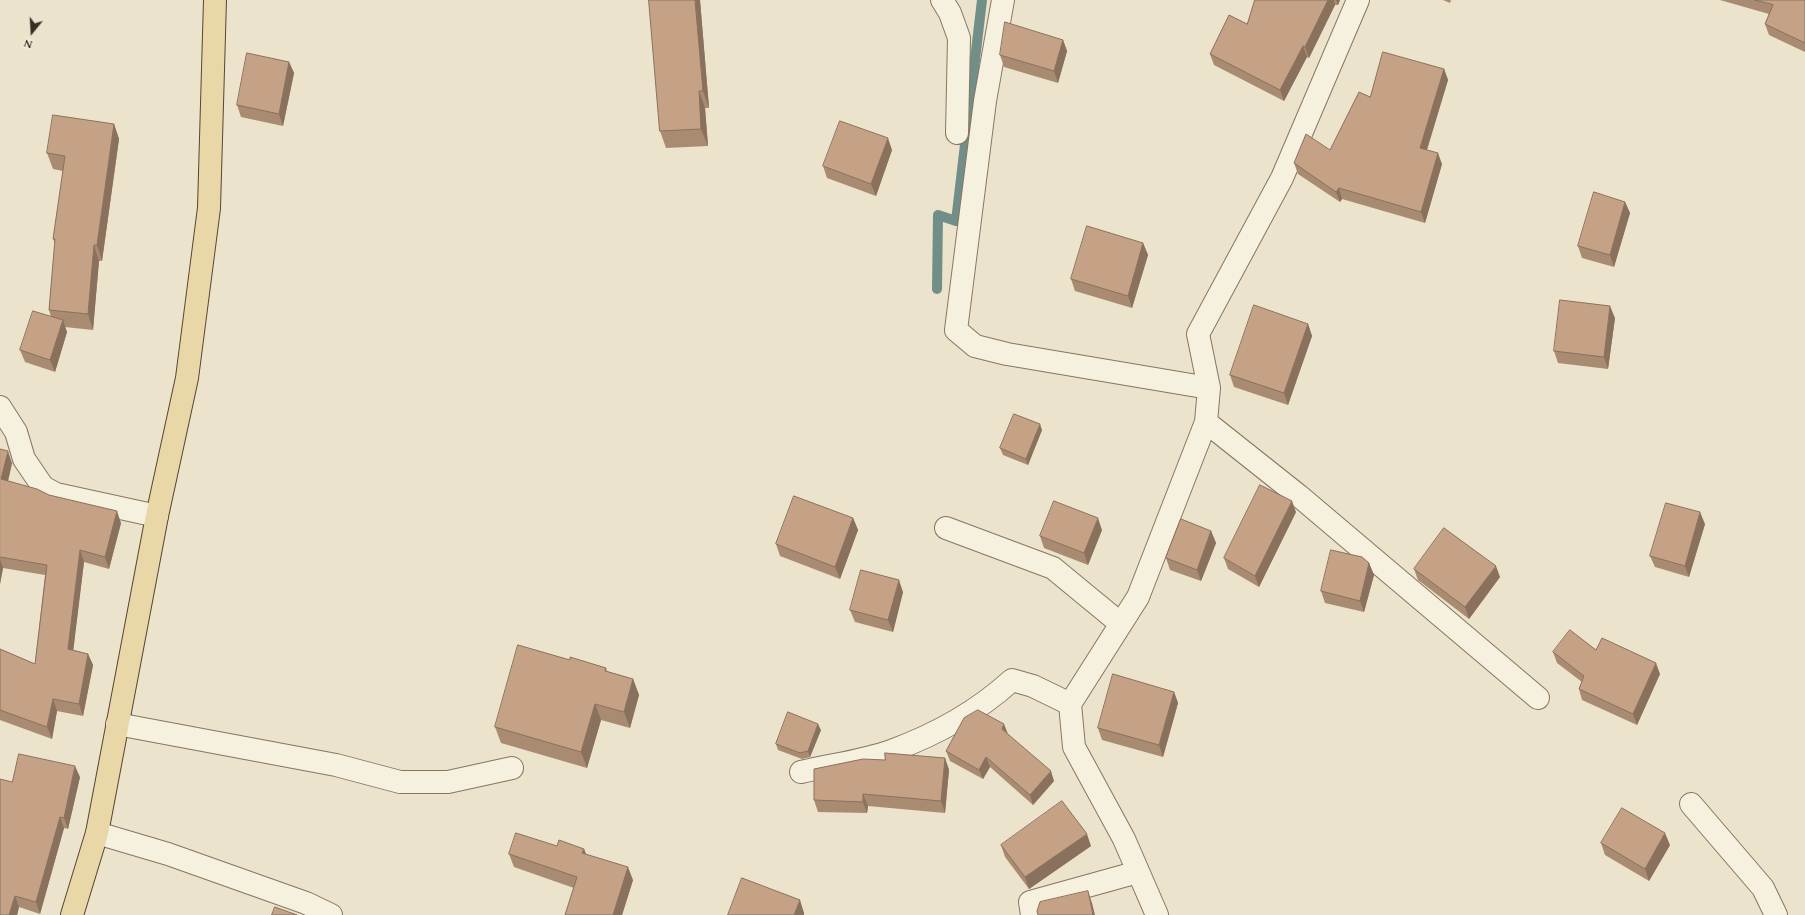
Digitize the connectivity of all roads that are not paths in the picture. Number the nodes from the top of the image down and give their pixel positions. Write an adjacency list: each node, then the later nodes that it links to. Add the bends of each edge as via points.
1 (215, 0): 9 (main road, via 209,208 188,378)
2 (942, 0): 5 (street, via 959,38)
3 (1003, 0): 6 (street, via 985,101 956,330 975,346 1007,354)
4 (1358, 0): 6 (street, via 1282,178 1198,334)
5 (957, 133)
6 (1209, 388): 8 (street)
7 (0, 407): 9 (street, via 16,432 24,459 43,487 56,494)
8 (1206, 422): 11 (street, via 1138,596); 12 (street, via 1298,495)
9 (157, 516): 14 (main road)
10 (946, 528): 11 (street, via 1054,568)
11 (1121, 624): 13 (street)
12 (1538, 698)
13 (1070, 704): 16 (street, via 1033,686 1012,680 992,698 934,733 890,752); 19 (street, via 1074,747 1124,839)
14 (117, 724): 15 (street, via 336,765 400,782 448,782); 18 (main road)
15 (512, 768)
16 (801, 772)
17 (1691, 804): 24 (street, via 1763,888)
18 (97, 833): 20 (main road); 21 (street, via 168,854 306,903)
19 (1138, 872): 22 (street, via 1030,902); 23 (street)
20 (72, 915)
21 (331, 915)
22 (1032, 915)
23 (1158, 915)
24 (1776, 915)

